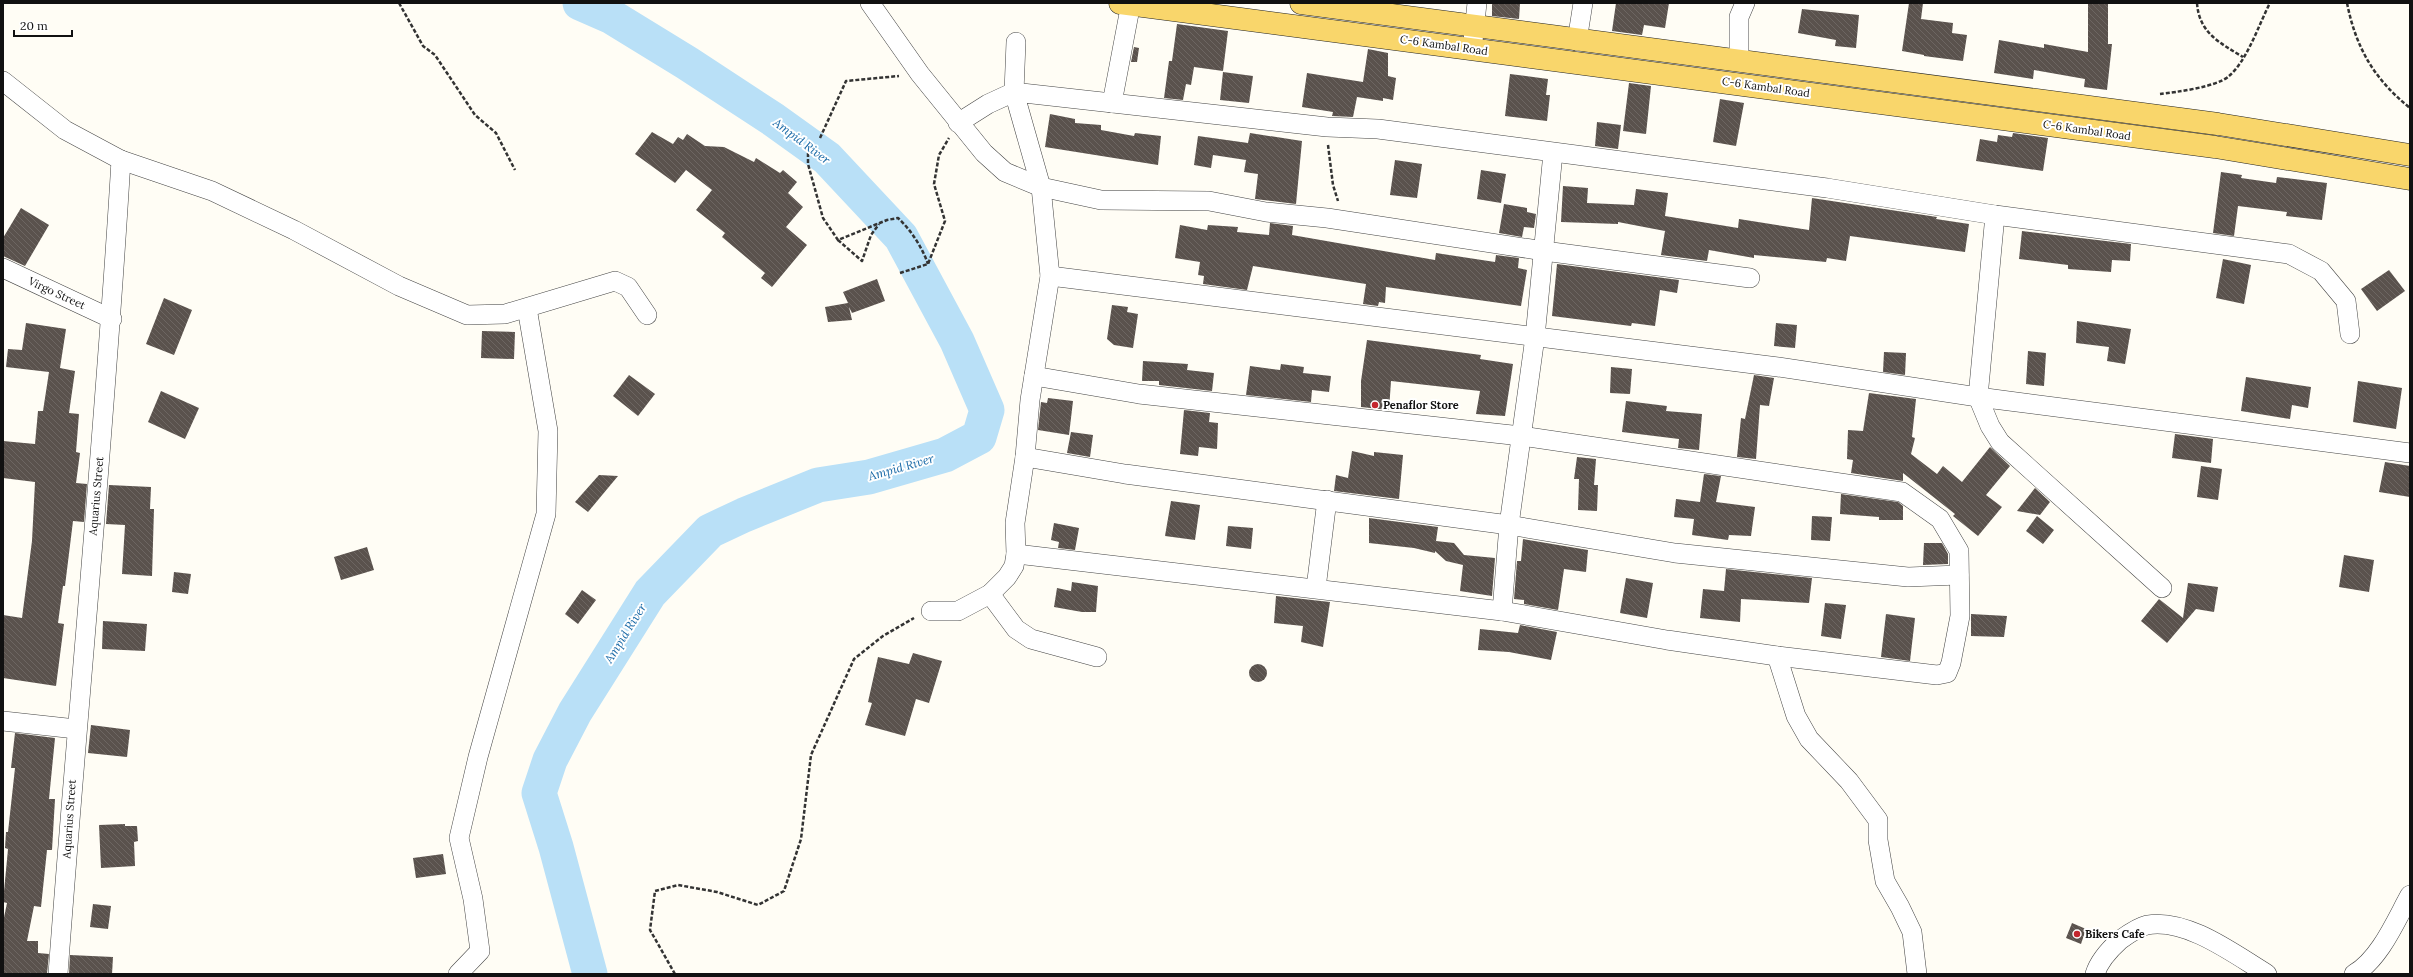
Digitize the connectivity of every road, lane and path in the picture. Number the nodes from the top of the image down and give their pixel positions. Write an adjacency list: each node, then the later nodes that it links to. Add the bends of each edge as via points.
1 (399, 3): 30 (path, via 423,46 435,55 475,115 496,133)
2 (870, 3): 17 (street)
3 (1127, 3): 14 (main road, C-6 Kambal Road); 21 (street)
4 (1301, 3): 11 (main road, C-6 Kambal Road)
5 (1477, 3): 11 (street)
6 (1583, 3): 12 (street)
7 (1744, 3): 16 (street, via 1740,17)
8 (2197, 3): 15 (path, via 2198,16 2213,39)
9 (2270, 3): 15 (path)
10 (2346, 3): 22 (path, via 2351,23 2369,65 2392,94)
11 (1475, 26): 12 (main road, C-6 Kambal Road); 14 (street)
12 (1577, 41): 16 (main road, C-6 Kambal Road)
13 (1016, 42): 19 (street)
14 (1472, 49): 31 (main road, C-6 Kambal Road, via 2215,147)
15 (2243, 57): 20 (path, via 2229,77 2197,88)
16 (1739, 61): 28 (main road, C-6 Kambal Road, via 2218,124)
17 (920, 74): 23 (street); 25 (path, via 846,82)
18 (3, 81): 29 (street, via 65,130)
19 (1014, 92): 21 (street); 23 (street); 32 (street)
20 (2157, 95)
21 (1112, 103): 24 (street)
22 (2410, 108)
23 (958, 122): 32 (street, via 984,153 1005,172); 38 (path, via 939,155 936,166 934,184 945,221)
24 (1327, 127): 27 (street, via 1378,129); 34 (path, via 1333,185)
25 (820, 138)
26 (808, 153): 36 (path, via 808,164 823,218)
27 (1553, 153): 33 (street, via 1828,188); 37 (street)
28 (2410, 155)
29 (121, 160): 43 (street, via 212,191 294,230 399,286 467,315 505,314); 45 (street, Aquarius Street)
30 (515, 170)
31 (2410, 179)
32 (1041, 187): 34 (street, via 1101,200 1209,201 1266,212); 41 (street)
33 (1994, 215): 46 (street, via 2289,254 2321,271 2346,301); 49 (street)
34 (1343, 220): 37 (street)
35 (880, 223): 36 (path); 36 (path, via 871,235 862,261); 38 (path, via 898,218 923,251)
36 (838, 240)
37 (1544, 251): 42 (street); 47 (street)
38 (928, 264): 40 (path)
39 (3, 268): 45 (street, Virgo Street)
40 (900, 273)
41 (1050, 276): 47 (street); 48 (street)
42 (1750, 278)
43 (527, 308): 44 (street, via 615,281 628,287); 68 (street, via 548,431 546,514 478,758 459,838 473,899 480,951)
44 (647, 316)
45 (112, 319): 65 (street, Aquarius Street)
46 (2350, 334)
47 (1535, 337): 49 (street, via 1778,367); 50 (street)
48 (1034, 376): 50 (street, via 1140,394); 52 (street)
49 (1978, 397): 51 (street); 58 (street, via 2000,442)
50 (1521, 436): 54 (street); 56 (street, via 1902,492 1940,519 1959,551)
51 (2410, 453)
52 (1025, 457): 53 (street, via 1125,474); 55 (street, via 1016,523)
53 (1327, 500): 54 (street); 57 (street)
54 (1509, 525): 56 (street, via 1675,553 1908,577); 61 (street)
55 (1016, 554): 57 (street); 59 (street, via 1014,566 1007,578)
56 (1959, 575): 62 (street, via 1960,616 1947,673 1915,673)
57 (1316, 588): 61 (street)
58 (2162, 588)
59 (990, 594): 60 (street, via 958,611); 63 (street, via 1016,629 1031,639)
60 (931, 611): 69 (path, via 883,636 854,659 811,755 801,839 784,891 758,905 717,892 678,885 655,890 650,930)
61 (1502, 611): 62 (street, via 1666,640)
62 (1777, 656): 70 (street, via 1796,716 1809,739 1849,782 1878,820 1884,882 1912,932)
63 (1097, 657)
64 (3, 721): 65 (street)
65 (76, 729): 67 (street, Aquarius Street)
66 (2410, 895): 73 (street, via 2384,943 2360,971)
67 (58, 974)
68 (458, 974)
69 (674, 974)
70 (1917, 974)
71 (2095, 974): 72 (street, via 2109,949 2126,935 2146,925 2177,927 2208,938)
72 (2267, 974)
73 (2354, 974)

